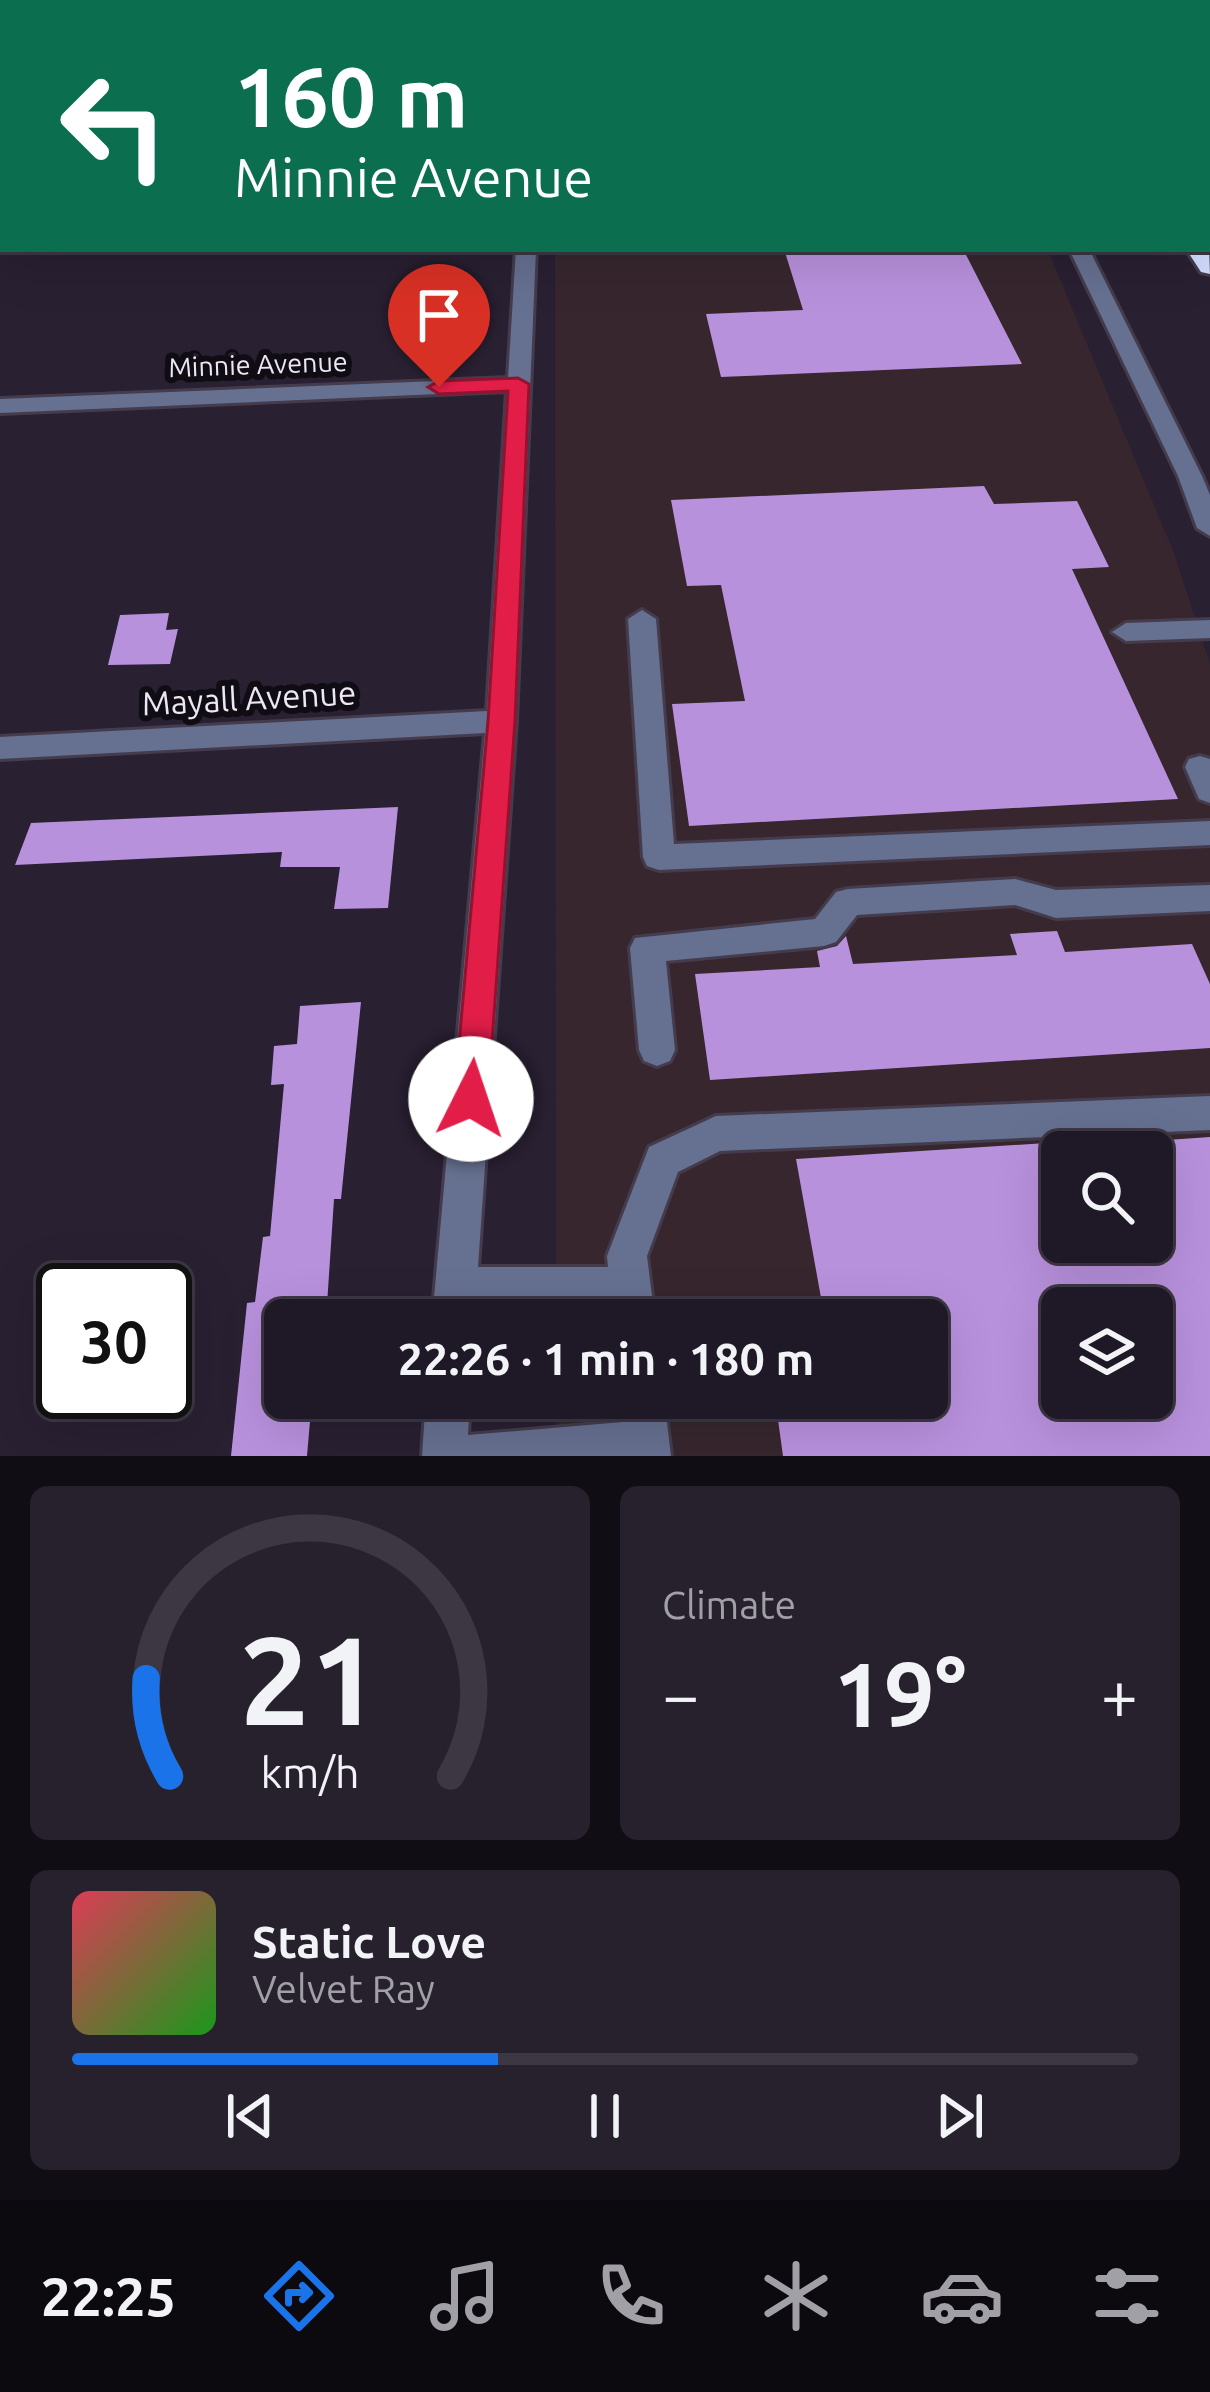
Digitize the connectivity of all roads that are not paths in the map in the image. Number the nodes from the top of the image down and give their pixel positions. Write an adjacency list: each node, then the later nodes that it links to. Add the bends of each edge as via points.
1 (0, 90): 2 (street)
2 (0, 108)
3 (526, 252): 5 (street)
4 (1080, 252): 7 (street)
5 (518, 384): 6 (street, Minnie Avenue); 11 (street)
6 (0, 406)
7 (1210, 528)
8 (641, 619): 13 (street, via 659,857)
9 (1210, 629): 10 (street)
10 (1126, 632)
11 (502, 721): 12 (street, Mayall Avenue); 17 (street)
12 (0, 748)
13 (1210, 832)
14 (1210, 898): 15 (street, via 1056,904 1015,892 848,902 824,932 647,948)
15 (657, 1050)
16 (1210, 1113): 18 (street, via 716,1134 663,1160 627,1256)
17 (454, 1299)
18 (631, 1299)
19 (447, 1419): 21 (street)
20 (646, 1432): 22 (street)
21 (444, 1456)
22 (470, 1456)

